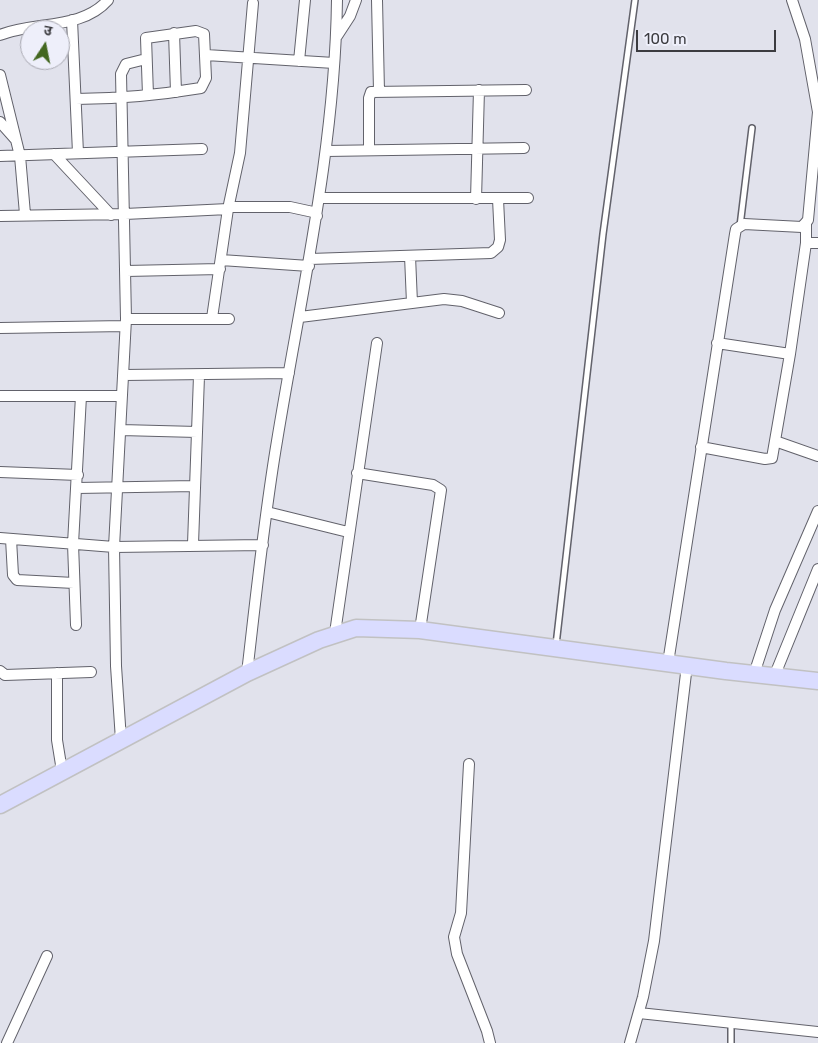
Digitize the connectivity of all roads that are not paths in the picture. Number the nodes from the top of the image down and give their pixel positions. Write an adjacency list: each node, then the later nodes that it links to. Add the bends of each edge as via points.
1 (108, 0): 9 (street, via 96,11)
2 (305, 0): 16 (street)
3 (337, 0): 12 (street)
4 (356, 0): 12 (street)
5 (377, 0): 21 (street)
6 (635, 0): 99 (lane, via 603,234)
7 (792, 0): 22 (street, via 805,39)
8 (253, 4): 14 (street)
9 (72, 20): 11 (street); 25 (street)
10 (174, 33): 13 (street, via 202,32); 15 (street, via 146,38); 23 (street)
11 (0, 35)
12 (337, 36): 17 (street)
13 (206, 56): 14 (street); 23 (street, via 204,86)
14 (247, 58): 16 (street); 44 (street, via 240,153)
15 (146, 59): 24 (street); 26 (street, via 124,66)
16 (300, 62): 17 (street)
17 (334, 64): 34 (street)
18 (0, 75): 29 (street)
19 (479, 90): 20 (street); 21 (street); 31 (street)
20 (526, 90)
21 (379, 91): 33 (street, via 369,95)
22 (816, 91): 50 (street, via 818,112)
23 (176, 92): 24 (street)
24 (148, 95): 26 (street)
25 (76, 99): 26 (street); 36 (street)
26 (121, 99): 35 (street)
27 (0, 122): 29 (street)
28 (752, 128): 51 (lane)
29 (17, 141): 39 (street)
30 (202, 148): 35 (street)
31 (477, 148): 32 (street); 33 (street); 42 (street)
32 (524, 148)
33 (369, 150): 34 (street)
34 (326, 151): 40 (street)
35 (124, 152): 36 (street); 47 (street)
36 (78, 153): 37 (street)
37 (54, 154): 39 (street); 46 (street)
38 (0, 156): 39 (street)
39 (20, 156): 45 (street)
40 (320, 198): 42 (street); 49 (street)
41 (528, 198): 43 (street)
42 (476, 199): 43 (street)
43 (498, 199): 54 (street, via 500,240 495,251)
44 (228, 209): 47 (street); 49 (street, via 290,208 313,212); 56 (street)
45 (25, 214): 46 (street); 48 (street)
46 (111, 214): 47 (street)
47 (125, 214): 57 (street)
48 (0, 216)
49 (317, 216): 55 (street)
50 (806, 223): 51 (street, via 802,227); 53 (street)
51 (740, 226): 66 (street, via 735,234)
52 (818, 243): 53 (street)
53 (806, 244): 67 (street)
54 (410, 256): 55 (street); 58 (street)
55 (310, 262): 56 (street); 60 (street)
56 (220, 264): 57 (street); 61 (street)
57 (126, 271): 63 (street)
58 (412, 303): 59 (street, via 453,300); 60 (street)
59 (499, 313)
60 (300, 317): 68 (street)
61 (212, 318): 62 (street); 63 (street)
62 (229, 319)
63 (126, 322): 64 (street); 69 (street)
64 (0, 328)
65 (377, 343): 80 (street)
66 (717, 343): 67 (street); 77 (street)
67 (790, 354): 76 (street)
68 (289, 374): 70 (street); 86 (street)
69 (124, 375): 70 (street); 73 (street)
70 (199, 376): 75 (street)
71 (0, 396): 72 (street)
72 (81, 396): 73 (street); 81 (street)
73 (122, 396): 74 (street)
74 (121, 430): 75 (street); 83 (street)
75 (197, 432): 82 (street)
76 (775, 441): 77 (street, via 773,455 768,460); 78 (street)
77 (701, 447): 100 (street)
78 (818, 456)
79 (0, 472): 81 (street)
80 (357, 473): 87 (street); 97 (street, via 433,485 441,490)
81 (78, 475): 84 (street)
82 (195, 486): 83 (street); 91 (street)
83 (118, 487): 84 (street); 93 (street)
84 (77, 488): 90 (street)
85 (818, 510): 106 (street, via 775,610)
86 (267, 512): 87 (street); 92 (street)
87 (348, 532): 98 (street)
88 (0, 538): 89 (street)
89 (11, 539): 90 (street); 95 (street, via 16,580)
90 (73, 544): 93 (street); 95 (street)
91 (193, 544): 92 (street); 93 (street)
92 (263, 545): 105 (street)
93 (114, 547): 109 (street)
94 (818, 569): 107 (street)
95 (74, 583): 96 (street)
96 (76, 625)
97 (420, 630): 98 (main road, via 356,628); 99 (main road)
98 (336, 633): 105 (main road)
99 (556, 648): 100 (main road)
100 (668, 663): 101 (main road)
101 (688, 666): 106 (main road); 114 (street, via 654,941)
102 (0, 672): 104 (street, via 5,676)
103 (91, 672): 104 (street)
104 (57, 673): 111 (street)
105 (247, 673): 109 (main road)
106 (754, 674): 107 (main road)
107 (774, 677): 108 (main road)
108 (818, 681)
109 (121, 740): 111 (main road)
110 (469, 764): 118 (street, via 461,913 454,937)
111 (62, 771): 112 (main road)
112 (0, 805)
113 (47, 956): 117 (street)
114 (638, 1013): 115 (street); 119 (street)
115 (731, 1023): 116 (street); 120 (lane)
116 (818, 1032)
117 (7, 1043)
118 (490, 1043)
119 (630, 1043)
120 (731, 1043)

